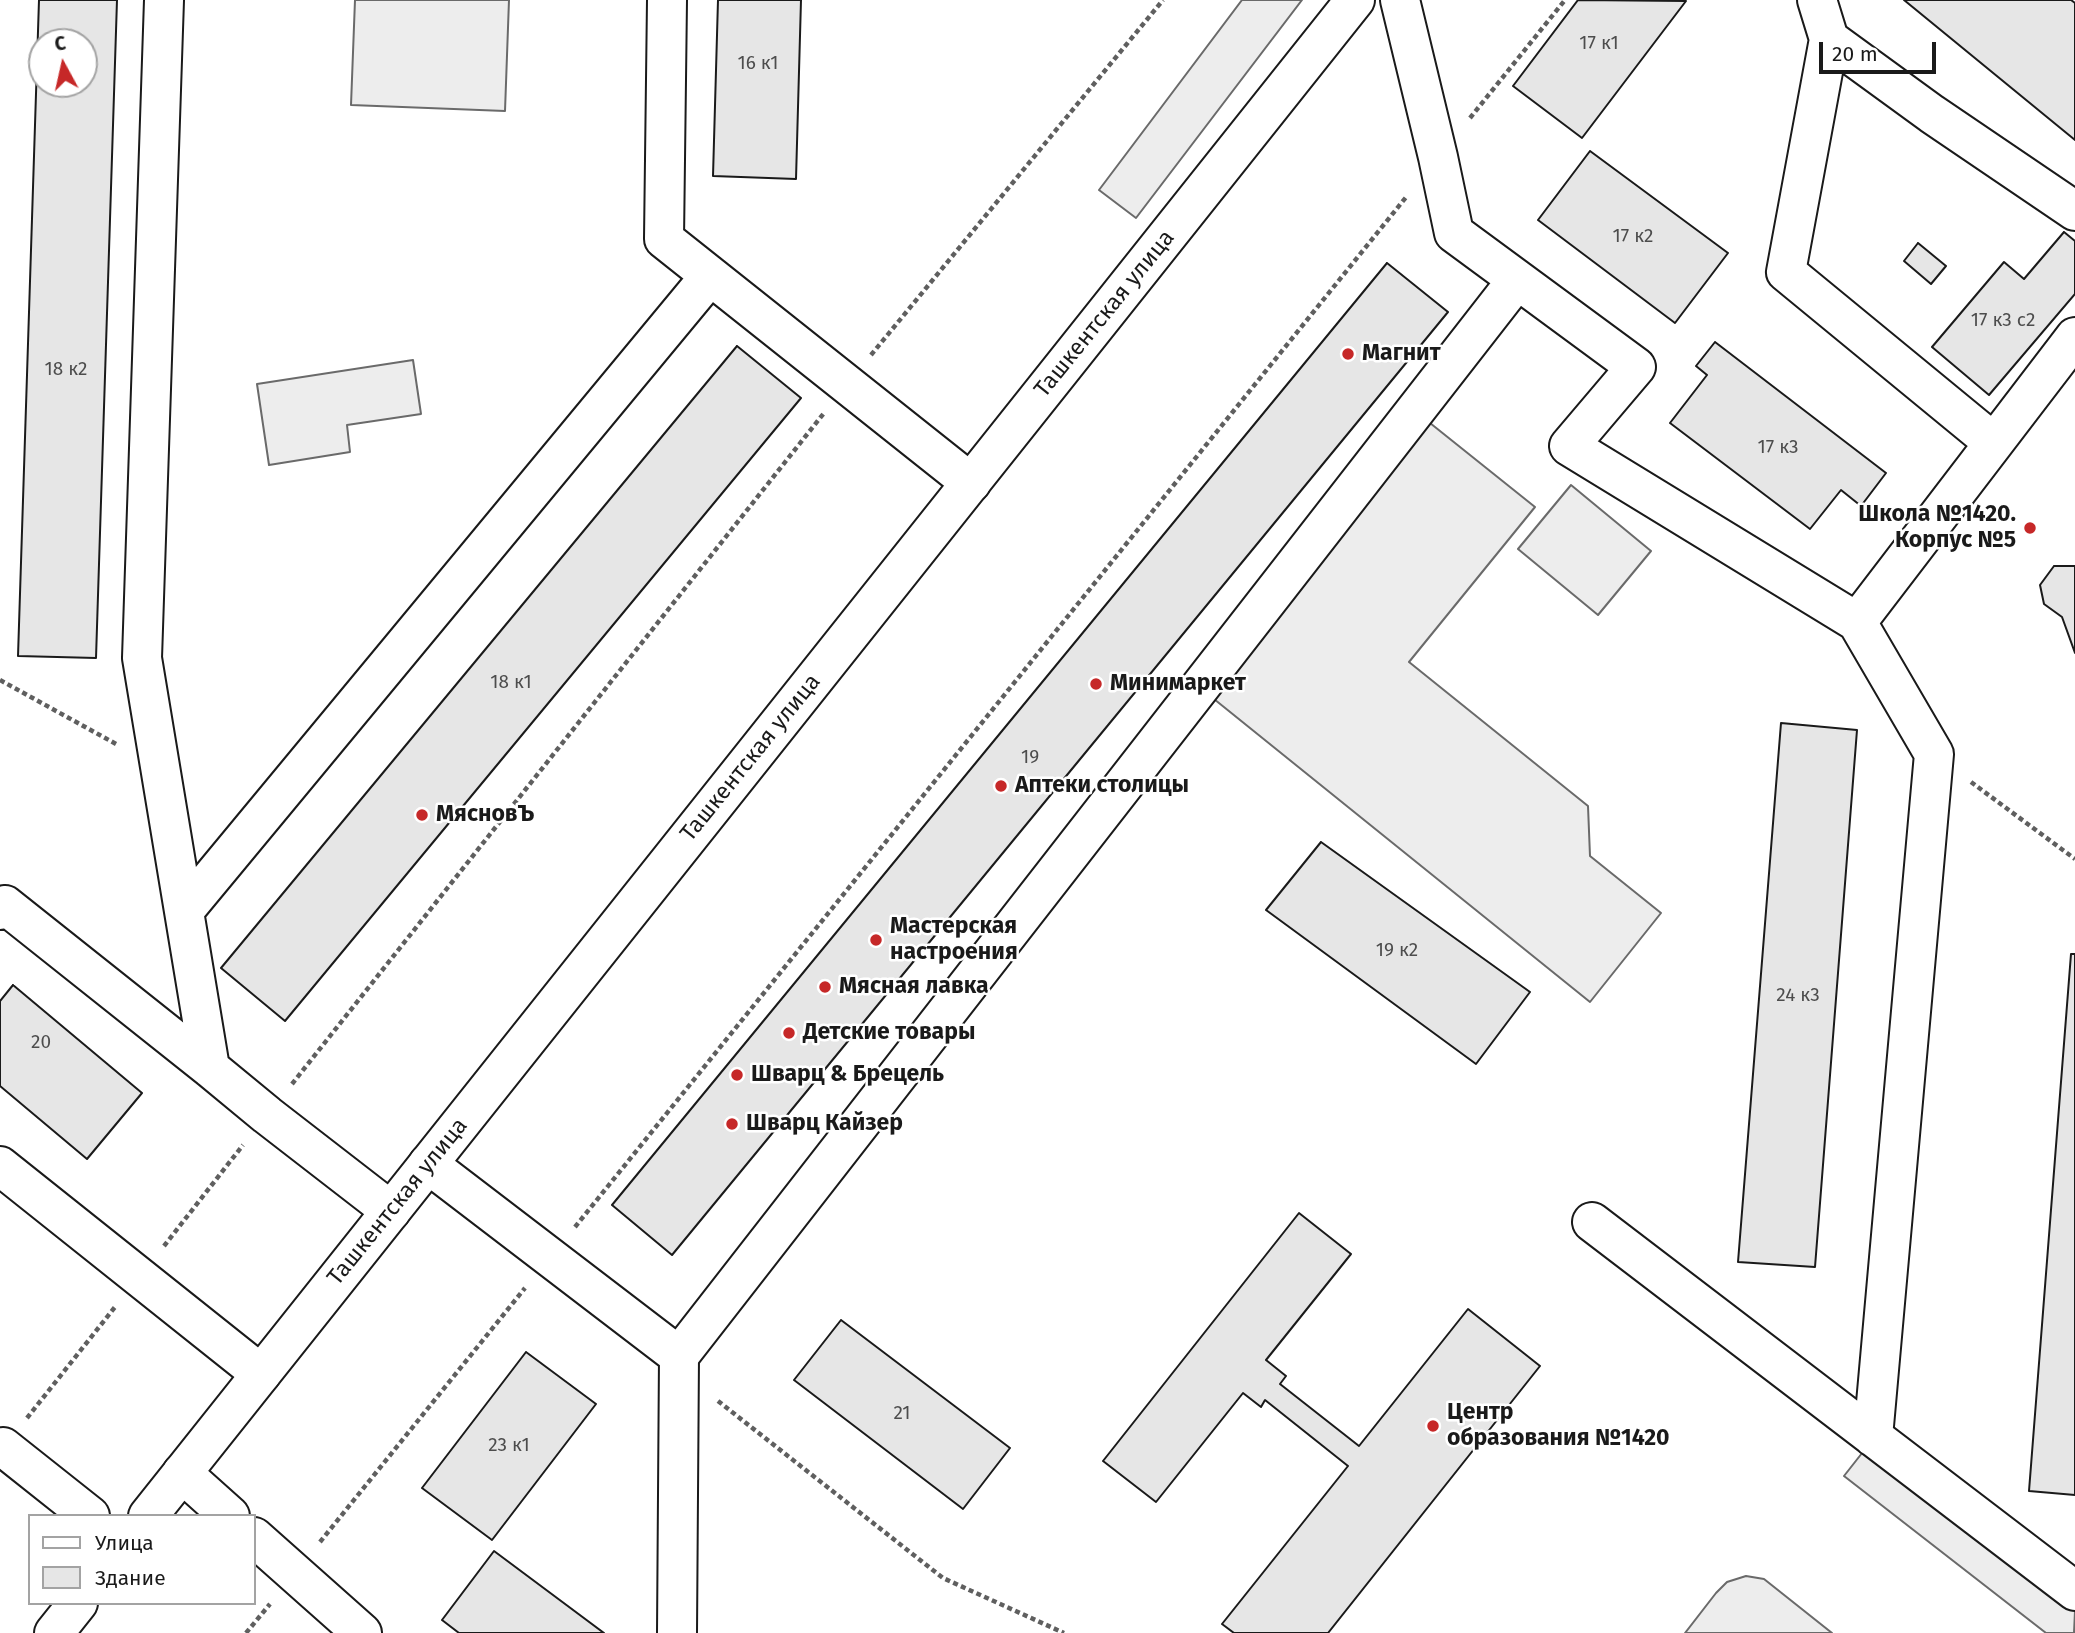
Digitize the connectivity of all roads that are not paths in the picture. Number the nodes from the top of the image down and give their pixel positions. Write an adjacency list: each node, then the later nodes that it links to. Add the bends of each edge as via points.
1 (164, 0): 15 (main road, via 142,658)
2 (667, 0): 8 (main road, via 664,239)
3 (1355, 0): 12 (main road, Ташкентская улица)
4 (1400, 0): 9 (main road, via 1454,233)
5 (1816, 0): 6 (main road)
6 (1829, 39): 7 (main road); 11 (main road, via 1786,272)
7 (2075, 211)
8 (710, 276): 12 (main road); 15 (main road)
9 (1517, 280): 13 (main road, via 1636,367 1569,446); 21 (main road)
10 (2075, 337): 11 (main road)
11 (1994, 443): 13 (main road)
12 (971, 482): 17 (main road, Ташкентская улица)
13 (1857, 622): 23 (main road, via 1934,754)
14 (2, 898): 16 (main road)
15 (184, 911): 16 (main road)
16 (210, 1068): 19 (main road)
17 (428, 1164): 19 (main road, Ташкентская улица); 21 (main road)
18 (0, 1166): 22 (main road)
19 (391, 1211): 22 (main road, Ташкентская улица)
20 (1592, 1222): 23 (main road)
21 (679, 1356): 34 (main road)
22 (261, 1374): 25 (main road, Ташкентская улица)
23 (1873, 1437): 30 (main road)
24 (4, 1447): 26 (main road)
25 (182, 1473): 27 (main road, Ташкентская улица); 28 (main road)
26 (88, 1514)
27 (150, 1514)
28 (228, 1514)
29 (256, 1539): 33 (main road)
30 (2075, 1591)
31 (76, 1605): 32 (main road)
32 (54, 1633)
33 (362, 1633)
34 (677, 1633)

